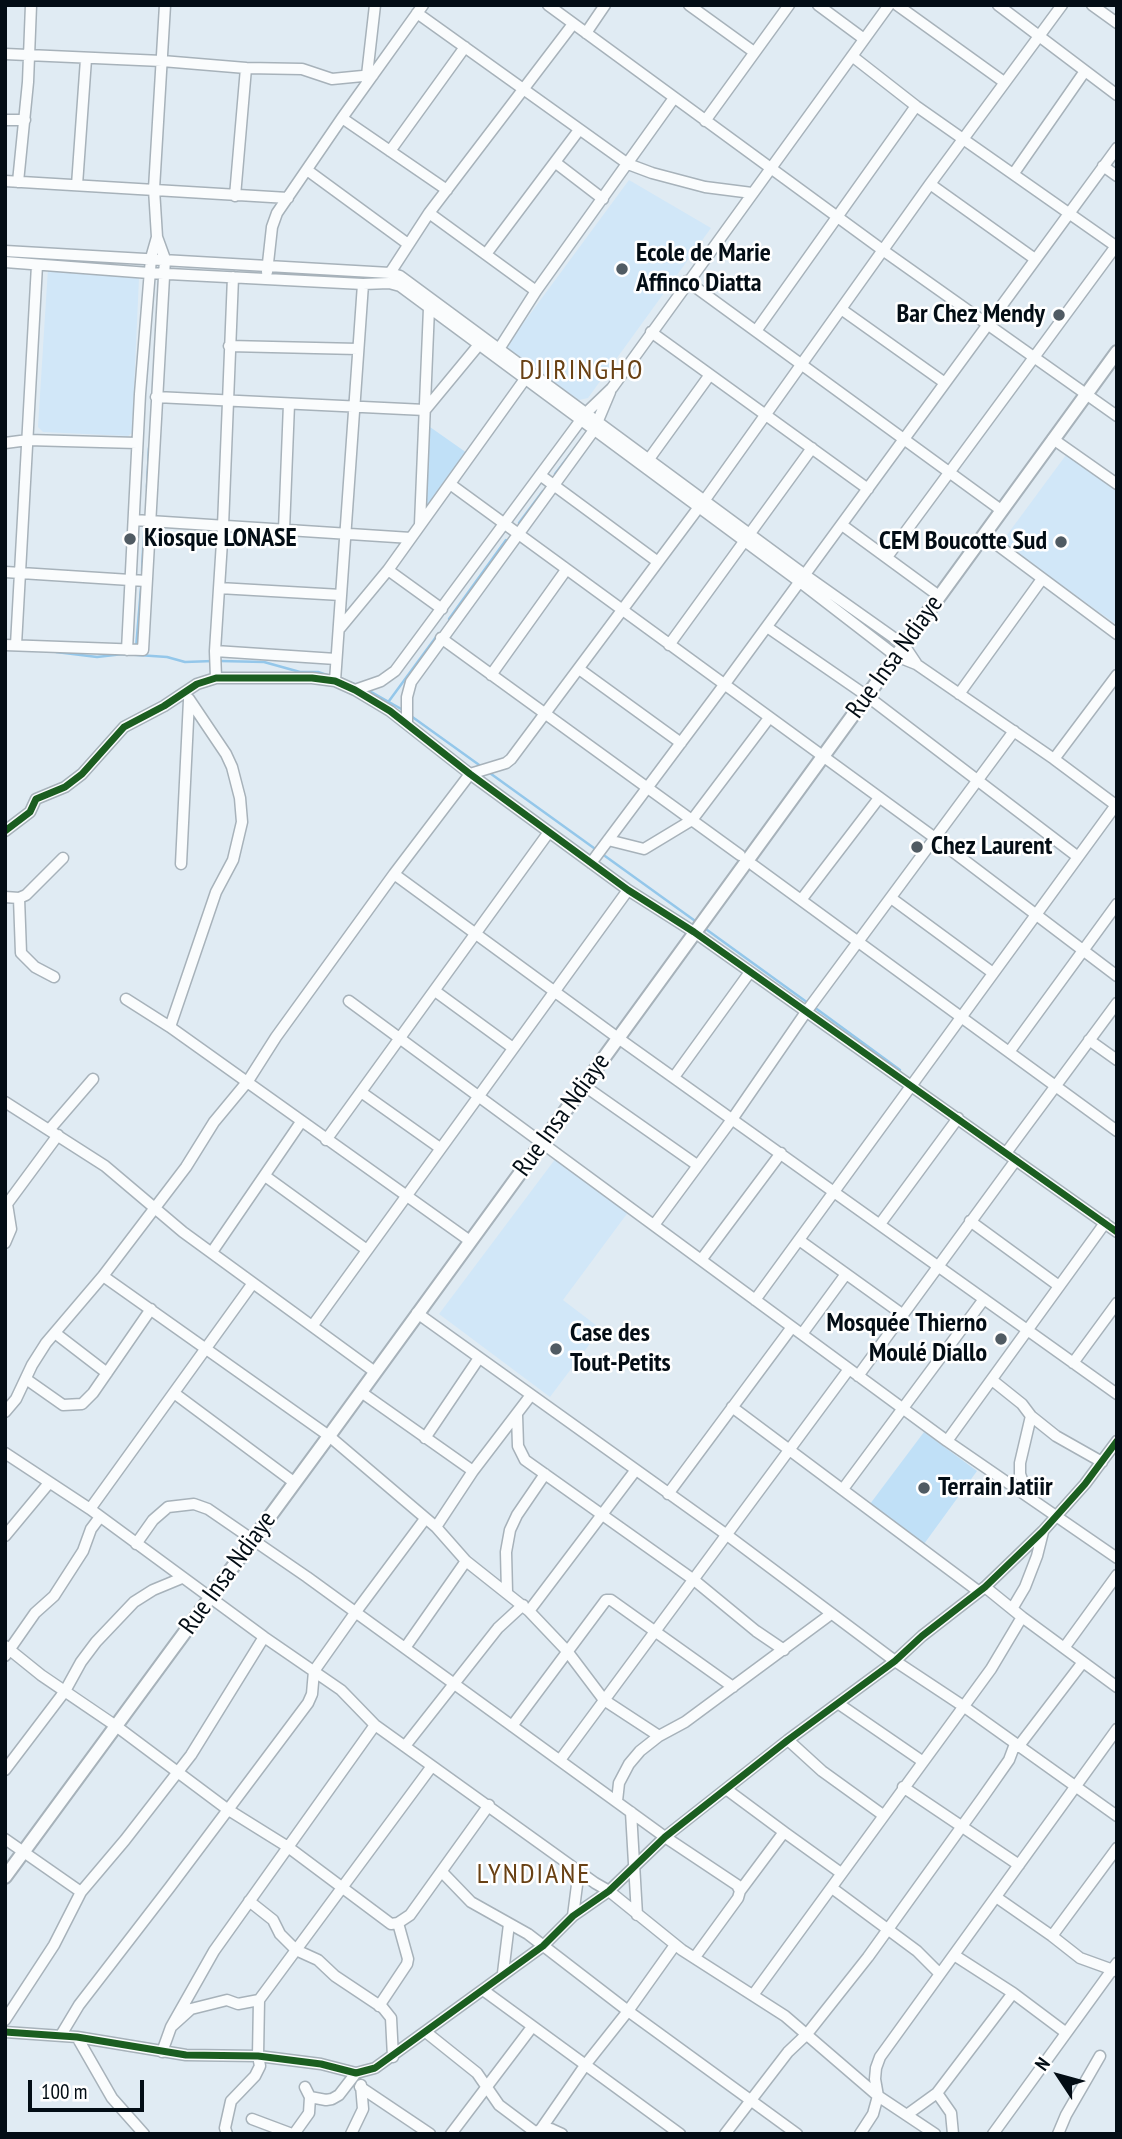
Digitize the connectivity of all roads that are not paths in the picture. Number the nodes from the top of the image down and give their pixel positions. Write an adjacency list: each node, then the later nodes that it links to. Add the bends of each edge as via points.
1 (31, 5): 23 (street)
2 (165, 5): 26 (street)
3 (375, 5): 29 (street)
4 (548, 5): 16 (street)
5 (605, 5): 17 (street)
6 (689, 5): 21 (street)
7 (789, 5): 21 (street)
8 (818, 5): 19 (street)
9 (889, 5): 19 (street)
10 (897, 5): 30 (street)
11 (998, 5): 18 (street)
12 (1062, 5): 18 (street)
13 (1092, 5): 15 (street)
14 (420, 9): 20 (street); 29 (street)
15 (1117, 23)
16 (573, 24): 17 (street); 31 (street)
17 (586, 33): 33 (street)
18 (1039, 36): 28 (street); 30 (street)
19 (864, 39): 24 (street)
20 (466, 47): 31 (street); 42 (street)
21 (754, 52): 38 (street)
22 (5, 54): 23 (street)
23 (30, 54): 25 (street); 37 (street)
24 (852, 57): 34 (street); 46 (street)
25 (86, 59): 26 (street); 53 (street)
26 (162, 61): 27 (street); 54 (street)
27 (246, 68): 29 (street, via 302,69 332,79); 57 (street)
28 (1085, 71): 32 (street); 48 (street)
29 (370, 75): 35 (street)
30 (1004, 82): 40 (street)
31 (523, 90): 39 (street); 55 (street)
32 (1117, 95)
33 (674, 98): 38 (street); 44 (street)
34 (916, 106): 40 (street); 62 (street)
35 (342, 118): 42 (street); 47 (street)
36 (5, 120): 37 (street)
37 (24, 120): 51 (street)
38 (705, 121): 46 (street)
39 (579, 130): 43 (street); 44 (street)
40 (965, 138): 48 (street); 52 (street)
41 (1117, 148): 45 (street)
42 (390, 151): 55 (street)
43 (555, 163): 59 (street); 69 (street)
44 (628, 164): 56 (street, via 705,187); 59 (street)
45 (1103, 166): 49 (street); 61 (street)
46 (770, 168): 56 (street); 62 (street)
47 (307, 170): 58 (street); 64 (street)
48 (1014, 173): 61 (street)
49 (1117, 176)
50 (5, 181): 51 (street)
51 (18, 182): 53 (street)
52 (930, 184): 68 (street); 72 (street)
53 (76, 185): 54 (street)
54 (154, 189): 57 (street); 63 (street)
55 (447, 190): 60 (street)
56 (752, 193): 81 (street)
57 (235, 196): 58 (street)
58 (288, 198): 78 (street, via 272,227)
59 (603, 198): 83 (street)
60 (429, 213): 64 (street); 69 (street)
61 (1069, 213): 65 (street); 72 (street)
62 (837, 217): 68 (street); 87 (street)
63 (157, 237): 70 (street); 71 (street)
64 (408, 244): 79 (street)
65 (1116, 247): 94 (street)
66 (5, 251): 67 (street)
67 (18, 251): 70 (street); 74 (street)
68 (884, 251): 85 (street); 86 (street)
69 (486, 254): 83 (street)
70 (151, 258): 71 (street); 76 (street)
71 (165, 259): 77 (street); 78 (street)
72 (1035, 259): 86 (street)
73 (5, 262): 74 (street)
74 (18, 263): 75 (street)
75 (37, 265): 76 (street); 112 (street)
76 (149, 273): 77 (street); 114 (street)
77 (163, 273): 80 (street); 101 (street)
78 (267, 273): 79 (street); 80 (street); 82 (street)
79 (390, 273): 89 (street, via 400,276)
80 (233, 277): 90 (street)
81 (687, 281): 87 (street); 88 (street)
82 (363, 284): 84 (street, via 395,285); 91 (street)
83 (537, 291): 92 (street)
84 (429, 308): 89 (street); 105 (street)
85 (841, 309): 95 (street); 98 (street)
86 (988, 324): 94 (street); 98 (street)
87 (755, 331): 95 (street)
88 (651, 332): 96 (street); 99 (street)
89 (482, 341): 92 (street); 97 (street); 105 (street)
90 (229, 346): 91 (street); 102 (street)
91 (358, 349): 104 (street)
92 (499, 349): 107 (street)
93 (1117, 352): 100 (main road, Rue Insa Ndiaye)
94 (1035, 358): 100 (street); 117 (street)
95 (801, 363): 106 (street); 110 (street)
96 (709, 376): 106 (street); 116 (street)
97 (525, 379): 107 (street); 119 (street)
98 (945, 383): 110 (street)
99 (612, 388): 107 (street); 109 (street)
100 (1086, 394): 108 (street); 111 (main road, Rue Insa Ndiaye)
101 (156, 397): 102 (street); 126 (street)
102 (227, 399): 103 (street); 130 (street)
103 (289, 404): 104 (street); 131 (street)
104 (354, 407): 105 (street); 132 (street)
105 (425, 410): 128 (street)
106 (764, 414): 115 (street); 123 (street)
107 (583, 416): 109 (street); 118 (street)
108 (1117, 416)
109 (596, 426): 116 (street); 121 (street); 123 (street)
110 (904, 439): 117 (street); 122 (street)
111 (1054, 439): 120 (street); 124 (main road, Rue Insa Ndiaye)
112 (28, 440): 113 (street); 114 (street); 142 (street)
113 (5, 443)
114 (137, 443): 125 (street)
115 (812, 448): 122 (street); 135 (street)
116 (649, 459): 123 (street)
117 (949, 472): 124 (street); 137 (street)
118 (540, 475): 121 (street); 127 (street)
119 (450, 484): 127 (street); 128 (street)
120 (1117, 484)
121 (554, 485): 133 (street); 138 (street)
122 (868, 489): 129 (street)
123 (701, 504): 135 (street); 138 (street)
124 (1001, 510): 134 (main road, Rue Insa Ndiaye)
125 (134, 520): 126 (street); 145 (street)
126 (151, 520): 130 (street); 146 (street)
127 (504, 524): 133 (street); 150 (street)
128 (420, 525): 136 (street)
129 (842, 525): 137 (street); 143 (street)
130 (223, 526): 131 (street); 147 (street)
131 (284, 530): 132 (street)
132 (345, 534): 136 (street); 148 (street)
133 (518, 534): 140 (street); 155 (street)
134 (984, 535): 144 (street); 149 (main road, Rue Insa Ndiaye)
135 (747, 537): 143 (street); 158 (street)
136 (411, 538): 139 (street)
137 (887, 558): 149 (street)
138 (658, 562): 151 (street)
139 (388, 570): 150 (street); 154 (street)
140 (566, 570): 151 (street); 166 (street)
141 (5, 572): 142 (street)
142 (21, 575): 145 (street); 157 (street)
143 (803, 578): 153 (street); 159 (street); 162 (street)
144 (1042, 579): 156 (street); 173 (street)
145 (131, 580): 146 (street); 160 (street)
146 (146, 581): 160 (street, via 144,650)
147 (219, 588): 148 (street); 161 (street)
148 (341, 595): 154 (street)
149 (939, 596): 159 (main road, Rue Insa Ndiaye)
150 (442, 608): 152 (street)
151 (623, 611): 158 (street); 165 (street)
152 (433, 620): 155 (street); 171 (street, via 388,677)
153 (766, 627): 170 (street); 174 (street)
154 (338, 630): 163 (street)
155 (444, 634): 166 (street); 177 (street, via 411,682)
156 (1117, 634)
157 (11, 645): 160 (street)
158 (670, 645): 170 (street)
159 (904, 645): 162 (main road, Rue Insa Ndiaye); 164 (street)
160 (127, 650)
161 (215, 651): 163 (street); 168 (street)
162 (897, 656): 164 (street); 174 (main road, Rue Insa Ndiaye)
163 (337, 659): 169 (street)
164 (916, 664): 173 (street)
165 (579, 669): 175 (street); 179 (street)
166 (491, 675): 175 (street)
167 (1117, 675): 181 (street)
168 (216, 678): 169 (street); 172 (street)
169 (335, 681): 171 (street)
170 (724, 685): 176 (street); 179 (street)
171 (355, 690): 177 (street)
172 (188, 694): 188 (street, via 124,727 82,774 36,799 30,812); 196 (street); 221 (street, via 232,767 242,822 233,860 216,892)
173 (959, 694): 178 (street)
174 (866, 696): 180 (main road, Rue Insa Ndiaye); 183 (street)
175 (544, 714): 182 (street, via 511,759); 184 (street)
176 (769, 718): 180 (street); 187 (street)
177 (407, 723): 182 (street)
178 (1014, 731): 181 (street); 183 (street)
179 (681, 743): 184 (street)
180 (822, 757): 185 (street); 206 (main road, Rue Insa Ndiaye)
181 (1054, 759): 186 (street)
182 (470, 774): 189 (street); 198 (street)
183 (976, 780): 190 (street); 193 (street)
184 (648, 789): 187 (street); 191 (street)
185 (879, 798): 190 (street); 203 (street)
186 (1116, 806): 193 (street)
187 (692, 820): 191 (street, via 644,849); 192 (street)
188 (5, 831)
189 (548, 832): 195 (street); 207 (street)
190 (935, 838): 202 (street); 205 (street)
191 (608, 840): 195 (street)
192 (740, 855)
193 (1078, 857): 205 (street)
194 (63, 858): 201 (street)
195 (591, 863): 199 (street)
196 (181, 864)
197 (753, 865): 203 (street)
198 (394, 874): 207 (street); 230 (street)
199 (628, 890): 206 (street); 215 (street)
200 (5, 897): 201 (street)
201 (19, 898): 213 (street, via 21,953)
202 (891, 898): 208 (street); 211 (street)
203 (801, 900): 208 (street)
204 (1117, 904): 209 (street)
205 (1037, 915): 209 (street); 211 (street)
206 (694, 932): 210 (street); 223 (main road, Rue Insa Ndiaye)
207 (477, 934): 214 (street); 215 (street)
208 (858, 942): 219 (street); 220 (street)
209 (1083, 951): 212 (street); 226 (street)
210 (750, 972): 219 (street); 228 (street)
211 (993, 973): 220 (street)
212 (1117, 976)
213 (54, 977)
214 (435, 990): 222 (street); 225 (street)
215 (554, 991): 223 (street); 225 (street)
216 (126, 999): 221 (street)
217 (349, 1001): 222 (street)
218 (1117, 1003): 224 (street)
219 (806, 1012): 232 (street); 237 (street)
220 (960, 1017): 226 (street); 232 (street)
221 (170, 1027): 230 (street)
222 (401, 1038): 234 (street); 235 (street)
223 (618, 1038): 228 (street); 231 (main road, Rue Insa Ndiaye)
224 (1089, 1040): 227 (street); 233 (street)
225 (513, 1048): 235 (street)
226 (1009, 1052): 233 (street)
227 (1117, 1060)
228 (674, 1077): 237 (street)
229 (93, 1079): 241 (street)
230 (248, 1081): 239 (street); 252 (street)
231 (583, 1085): 243 (main road, Rue Insa Ndiaye); 248 (street)
232 (912, 1086): 238 (street); 250 (street)
233 (1055, 1086): 240 (street); 246 (street)
234 (361, 1092): 242 (street); 244 (street)
235 (478, 1096): 243 (street); 244 (street)
236 (7, 1107): 241 (street)
237 (733, 1118): 245 (street); 248 (street)
238 (958, 1118): 246 (street); 254 (street)
239 (301, 1122): 242 (street); 249 (street)
240 (1117, 1131)
241 (54, 1132): 252 (street, via 105,1166); 259 (street, via 7,1204 11,1229)
242 (326, 1140): 251 (street)
243 (541, 1142): 255 (street); 258 (main road, Rue Insa Ndiaye)
244 (440, 1149): 251 (street)
245 (781, 1153): 250 (street); 262 (street)
246 (1006, 1153): 247 (street)
247 (1016, 1160): 253 (street); 256 (street)
248 (697, 1165): 255 (street)
249 (265, 1176): 260 (street); 261 (street)
250 (834, 1191): 254 (street); 257 (street)
251 (406, 1196): 258 (street); 260 (street)
252 (154, 1209): 261 (street); 265 (street)
253 (970, 1220): 263 (street); 267 (street)
254 (880, 1224): 263 (street)
255 (654, 1225): 262 (street)
256 (1112, 1226): 267 (street)
257 (799, 1240): 264 (street); 269 (street)
258 (470, 1241): 272 (main road, Rue Insa Ndiaye)
259 (5, 1243)
260 (366, 1250): 274 (street)
261 (212, 1252): 266 (street)
262 (701, 1260): 269 (street)
263 (938, 1266): 268 (street); 273 (street)
264 (846, 1273): 273 (street); 278 (street)
265 (103, 1276): 271 (street); 277 (street)
266 (253, 1283): 274 (street); 279 (street)
267 (1059, 1286): 276 (street)
268 (984, 1299): 276 (street); 292 (street)
269 (755, 1300): 275 (street)
270 (1117, 1303): 281 (street)
271 (151, 1309): 279 (street); 284 (street)
272 (417, 1313): 280 (street); 282 (main road, Rue Insa Ndiaye)
273 (902, 1314): 283 (street)
274 (313, 1325): 282 (street)
275 (792, 1327): 278 (street); 291 (street)
276 (1028, 1330): 281 (street); 286 (street)
277 (55, 1333): 284 (street); 285 (street)
278 (802, 1335): 283 (street)
279 (206, 1347): 288 (street); 296 (street)
280 (479, 1358): 290 (street); 297 (street)
281 (1073, 1363): 289 (street)
282 (375, 1372): 287 (main road, Rue Insa Ndiaye)
283 (854, 1372): 292 (street); 300 (street)
284 (107, 1373): 285 (street, via 82,1404 72,1407)
285 (26, 1379): 293 (street)
286 (992, 1380): 295 (street); 298 (street)
287 (361, 1392): 296 (main road, Rue Insa Ndiaye); 297 (street)
288 (174, 1393): 307 (street); 311 (street)
289 (1117, 1394)
290 (531, 1395): 294 (street); 304 (street)
291 (732, 1407): 300 (street); 309 (street)
292 (903, 1409): 298 (street); 308 (street)
293 (5, 1412)
294 (517, 1415): 303 (street); 305 (street, via 518,1446 525,1460)
295 (1031, 1416): 302 (street); 310 (street, via 1020,1463)
296 (329, 1436): 307 (main road, Rue Insa Ndiaye); 315 (street)
297 (425, 1438): 303 (street)
298 (947, 1441): 310 (street)
299 (1117, 1441): 302 (street)
300 (790, 1450): 308 (street); 318 (street)
301 (5, 1452): 306 (street)
302 (1102, 1462): 313 (street)
303 (473, 1471): 316 (street)
304 (635, 1471): 309 (street); 312 (street)
305 (545, 1474): 312 (street); 328 (street, via 510,1530)
306 (49, 1483): 311 (street); 319 (street)
307 (295, 1483): 320 (main road, Rue Insa Ndiaye)
308 (844, 1489): 327 (street)
309 (668, 1494): 318 (street)
310 (1027, 1495): 313 (street)
311 (90, 1509): 314 (street)
312 (603, 1515): 326 (street); 330 (street)
313 (1057, 1515): 317 (street); 322 (street)
314 (100, 1517): 321 (street); 340 (street, via 54,1597 35,1613)
315 (425, 1519): 316 (street); 332 (street)
316 (436, 1527): 323 (street)
317 (1043, 1531): 327 (street); 331 (street, via 1026,1587)
318 (727, 1535): 326 (street); 333 (street)
319 (5, 1536)
320 (253, 1539): 321 (street, via 208,1509 180,1504 161,1512); 329 (main road, Rue Insa Ndiaye); 332 (street)
321 (136, 1544): 325 (street)
322 (1117, 1558)
323 (466, 1561): 328 (street); 337 (street)
324 (1117, 1575): 338 (street)
325 (182, 1578): 329 (street); 348 (street, via 134,1602 81,1662)
326 (694, 1580): 335 (street); 339 (street)
327 (982, 1589): 331 (street); 342 (street)
328 (507, 1592): 330 (street)
329 (210, 1598): 336 (street); 353 (main road, Rue Insa Ndiaye)
330 (526, 1608): 341 (street); 345 (street, via 498,1628)
331 (1012, 1609): 334 (street)
332 (355, 1613): 337 (street); 344 (street)
333 (831, 1614): 339 (street); 342 (street)
334 (1022, 1618): 338 (street); 351 (street)
335 (655, 1631): 341 (street, via 606,1600); 346 (street); 349 (street)
336 (264, 1637): 344 (street); 364 (street)
337 (405, 1648): 345 (street)
338 (1065, 1648): 343 (street)
339 (784, 1650): 346 (street)
340 (7, 1651): 348 (street)
341 (567, 1651): 349 (street); 354 (street)
342 (895, 1661): 350 (street); 351 (street)
343 (1083, 1662): 347 (street); 358 (street)
344 (314, 1671): 352 (street, via 341,1690); 370 (street, via 308,1703)
345 (456, 1685): 354 (street); 359 (street)
346 (733, 1687): 356 (street)
347 (1117, 1687)
348 (65, 1691): 353 (street); 363 (street)
349 (604, 1700): 356 (street); 360 (street)
350 (839, 1704): 357 (street); 361 (street)
351 (963, 1706): 358 (street); 361 (street)
352 (375, 1725): 359 (street); 378 (street)
353 (116, 1726): 364 (street); 380 (main road, Rue Insa Ndiaye)
354 (512, 1726): 360 (street)
355 (1117, 1729): 365 (street)
356 (659, 1737): 368 (street, via 629,1764 619,1783)
357 (788, 1740): 367 (street); 372 (street)
358 (1016, 1745): 365 (street); 374 (street)
359 (405, 1746): 362 (street)
360 (560, 1760): 368 (street)
361 (922, 1761): 366 (street)
362 (432, 1766): 369 (street); 387 (street)
363 (5, 1770)
364 (178, 1771): 370 (street); 391 (street)
365 (1075, 1786): 373 (street); 381 (street)
366 (903, 1787): 372 (street); 374 (street)
367 (726, 1789): 375 (street); 376 (street)
368 (617, 1801): 371 (street)
369 (489, 1805): 383 (street); 384 (street)
370 (227, 1809): 378 (street); 421 (street)
371 (631, 1812): 376 (street); 382 (street)
372 (883, 1815): 385 (street)
373 (1117, 1816)
374 (962, 1826): 381 (street); 398 (street)
375 (784, 1832): 385 (street); 390 (street)
376 (665, 1837): 382 (street); 390 (street)
377 (5, 1839): 380 (street)
378 (288, 1847): 387 (street); 393 (street)
379 (1117, 1848): 399 (street)
380 (24, 1852): 386 (main road, Rue Insa Ndiaye); 391 (street)
381 (1019, 1865): 392 (street)
382 (633, 1867): 389 (street); 394 (street)
383 (574, 1868): 389 (street); 395 (street)
384 (442, 1872): 396 (street); 397 (street, via 471,1902)
385 (841, 1873): 388 (street)
386 (5, 1877)
387 (343, 1888): 396 (street, via 386,1922); 402 (street)
388 (832, 1888): 398 (street); 410 (street)
389 (610, 1891): 394 (street); 395 (street)
390 (740, 1891): 404 (street)
391 (81, 1892): 414 (street, via 54,1945)
392 (996, 1897): 399 (street); 403 (street)
393 (249, 1901): 402 (street, via 273,1920); 415 (street)
394 (636, 1915): 400 (street)
395 (573, 1916): 401 (street)
396 (398, 1923): 412 (street, via 407,1964)
397 (509, 1924): 401 (street); 406 (street)
398 (886, 1929): 407 (street); 420 (street)
399 (1052, 1936): 405 (street, via 1080,1958)
400 (675, 1945): 404 (street); 413 (street)
401 (543, 1946): 406 (street); 413 (street)
402 (296, 1950): 411 (street); 412 (street, via 318,1960)
403 (954, 1955): 407 (street); 409 (street)
404 (695, 1957): 410 (street)
405 (1115, 1968): 418 (street)
406 (503, 1973): 408 (street)
407 (940, 1974): 433 (street, via 880,2057 875,2080)
408 (483, 1990): 416 (street); 419 (street)
409 (1013, 1993): 418 (street); 432 (street)
410 (753, 1995): 420 (street)
411 (259, 2000): 415 (street, via 199,2006); 424 (street)
412 (379, 2006): 426 (street, via 391,2018)
413 (628, 2011): 427 (street); 435 (street)
414 (5, 2020)
415 (171, 2026): 423 (street)
416 (532, 2027): 427 (street); 431 (street)
417 (5, 2032): 421 (street)
418 (1065, 2032): 452 (street)
419 (427, 2033): 426 (street); 431 (street, via 477,2073)
420 (807, 2034): 433 (street); 435 (street)
421 (61, 2035): 422 (street)
422 (77, 2037): 423 (street); 439 (street, via 113,2098)
423 (162, 2052): 424 (street)
424 (258, 2056): 428 (street); 440 (street, via 255,2076 231,2101)
425 (1100, 2056): 453 (street)
426 (393, 2057): 428 (street)
427 (586, 2064): 438 (street); 446 (street)
428 (358, 2073): 430 (street); 434 (street, via 332,2099)
429 (304, 2087): 434 (street)
430 (360, 2087): 442 (street, via 363,2109); 443 (street)
431 (487, 2087): 438 (street, via 499,2105); 444 (street)
432 (937, 2093): 436 (street); 451 (street, via 951,2113)
433 (878, 2096): 436 (street); 449 (street)
434 (310, 2097): 441 (street, via 309,2113)
435 (751, 2101): 447 (street); 448 (street)
436 (908, 2114): 450 (street)
437 (252, 2119): 441 (street)
438 (537, 2131): 445 (street, via 551,2129)
439 (144, 2134)
440 (227, 2134)
441 (293, 2134)
442 (351, 2134)
443 (430, 2134)
444 (451, 2134)
445 (562, 2134)
446 (680, 2134)
447 (725, 2134)
448 (797, 2134)
449 (860, 2134)
450 (935, 2134)
451 (953, 2134)
452 (993, 2134)
453 (1058, 2134)

